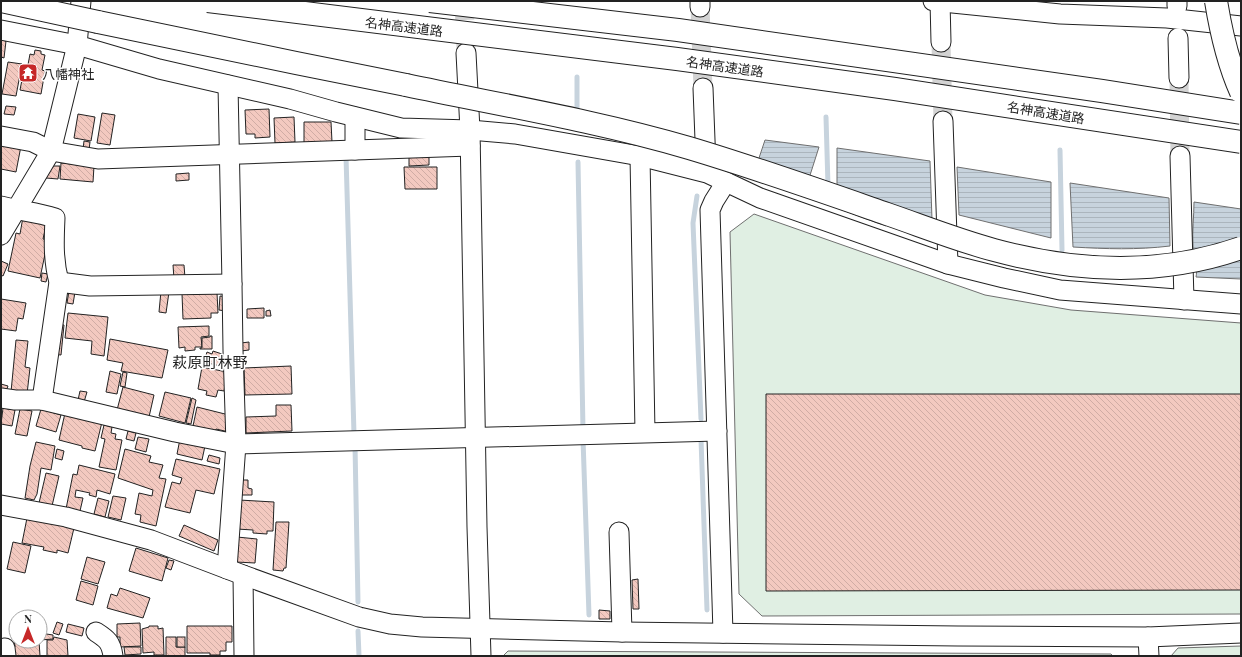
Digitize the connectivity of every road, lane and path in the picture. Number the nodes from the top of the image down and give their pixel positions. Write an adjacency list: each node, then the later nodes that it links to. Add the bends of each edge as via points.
1 (81, 1): 11 (street)
2 (208, 1): 22 (highway, 名神高速道路, bridge, via 693,61 903,90)
3 (430, 1): 17 (highway, bridge, via 678,30)
4 (938, 1): 7 (street, via 1060,14 1167,18); 10 (street)
5 (1216, 1): 16 (highway, bridge, via 1228,56)
6 (1, 2): 32 (highway, bridge, via 592,124 688,148 963,240 1032,258 1082,266 1144,268 1209,258)
7 (1241, 26)
8 (1, 30): 11 (street)
9 (1178, 38): 13 (street)
10 (941, 42)
11 (77, 45): 14 (street); 24 (street)
12 (466, 53): 21 (street)
13 (1179, 78)
14 (228, 85): 18 (street); 25 (street)
15 (704, 88): 28 (street)
16 (1241, 92)
17 (1241, 112)
18 (355, 117): 21 (street, via 401,128); 23 (street)
19 (942, 121): 33 (street)
20 (1, 136): 24 (street, via 34,142)
21 (470, 138): 23 (street); 26 (street, via 515,134); 42 (street)
22 (1241, 142)
23 (355, 150): 25 (street)
24 (51, 151): 25 (street, via 98,159); 30 (street)
25 (230, 154): 35 (street)
26 (640, 156): 28 (street); 41 (street)
27 (1180, 156): 36 (street)
28 (707, 173): 29 (street)
29 (726, 182): 33 (street, via 760,198); 40 (street, via 710,210)
30 (8, 208): 31 (street); 34 (street, via 55,218 55,266)
31 (1, 235)
32 (1241, 248)
33 (948, 264): 36 (street, via 1060,290)
34 (59, 282): 35 (street, via 90,286); 39 (street)
35 (232, 284): 43 (street)
36 (1184, 300): 37 (street)
37 (1241, 304)
38 (1, 398): 39 (street)
39 (42, 400): 43 (street)
40 (717, 431): 41 (street); 50 (street)
41 (645, 432): 42 (street)
42 (476, 436): 43 (street); 47 (street)
43 (236, 444): 46 (street)
44 (1, 505): 46 (street, via 66,517 151,540)
45 (618, 532): 49 (street)
46 (235, 572): 47 (street, via 359,617 390,624); 54 (street)
47 (481, 630): 49 (street); 55 (street)
48 (96, 632): 53 (street, via 108,640)
49 (622, 632): 50 (street)
50 (723, 633): 52 (street)
51 (1241, 633): 52 (street)
52 (1148, 637): 56 (street)
53 (113, 656)
54 (244, 656)
55 (481, 656)
56 (1149, 656)

